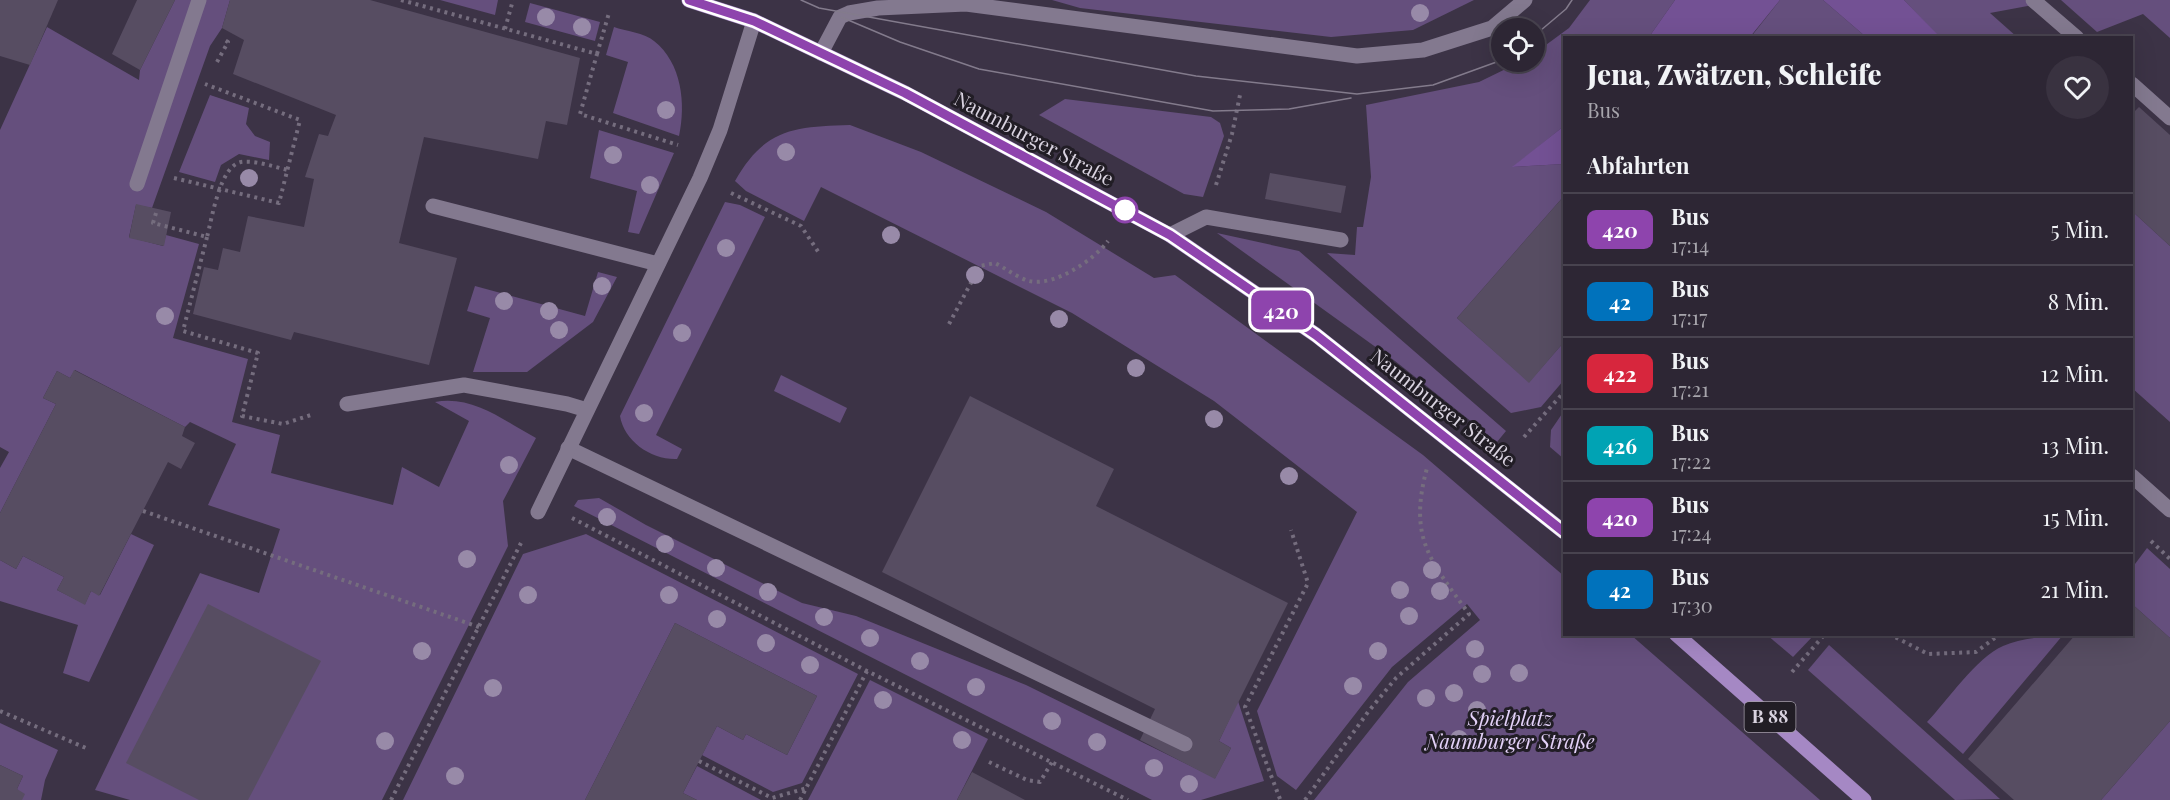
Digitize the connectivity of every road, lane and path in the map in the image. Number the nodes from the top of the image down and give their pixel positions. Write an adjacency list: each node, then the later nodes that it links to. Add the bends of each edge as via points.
1 (199, 0): 26 (street)
2 (401, 0): 10 (path)
3 (513, 0): 10 (path)
4 (689, 0): 9 (main road, Naumburger Straße)
5 (1525, 0): 7 (street, via 1492,28 1423,50 1357,56)
6 (2033, 0): 11 (street)
7 (969, 2): 13 (street, via 849,13 840,17)
8 (609, 13): 14 (path)
9 (754, 21): 13 (main road, Naumburger Straße); 38 (street, via 720,130)
10 (505, 28): 14 (path)
11 (2075, 36)
12 (228, 42): 15 (path)
13 (821, 53): 33 (main road, Naumburger Straße, via 905,93)
14 (597, 54): 22 (path, via 580,114)
15 (214, 67)
16 (210, 76): 17 (path)
17 (205, 84): 19 (path); 24 (path, via 300,120)
18 (2133, 85): 21 (street)
19 (201, 95)
20 (1239, 95): 29 (path)
21 (2170, 118)
22 (684, 147)
23 (174, 167): 25 (path)
24 (288, 170): 28 (path, via 238,162 228,170); 28 (path, via 279,203)
25 (170, 177): 27 (path); 28 (path)
26 (137, 184)
27 (167, 186)
28 (220, 189): 34 (path)
29 (1214, 194)
30 (734, 195): 37 (path, via 801,226)
31 (160, 204): 34 (path, via 153,223)
32 (433, 206): 38 (street)
33 (1170, 235): 35 (street, via 1206,217); 43 (main road, Naumburger Straße, via 1316,335)
34 (207, 237): 41 (path, via 183,331 258,353 242,416 283,424)
35 (1341, 240)
36 (1108, 242): 39 (path, via 1097,256 1045,281 1029,281 995,262 980,266)
37 (819, 253)
38 (658, 264): 42 (street)
39 (949, 324)
40 (1563, 393): 44 (path)
41 (347, 404): 42 (street, via 464,385)
42 (586, 411): 45 (street)
43 (1437, 430): 52 (main road, Naumburger Straße); 73 (path, via 1422,487 1420,531 1429,559 1469,614 1396,678)
44 (1524, 437)
45 (568, 448): 49 (street); 62 (street)
46 (2133, 477): 47 (street)
47 (2170, 510)
48 (143, 511): 54 (path)
49 (538, 512)
50 (566, 515): 59 (path)
51 (1291, 530): 72 (path, via 1308,584 1245,707)
52 (1563, 531)
53 (523, 540): 54 (path)
54 (479, 627): 69 (path)
55 (1678, 636): 74 (main road, B 88)
56 (1823, 636): 60 (path)
57 (1893, 636): 58 (path, via 1928,654 1976,652)
58 (1997, 636)
59 (867, 671): 66 (path); 67 (path)
60 (1792, 672)
61 (0, 711): 63 (path)
62 (1185, 744)
63 (86, 748)
64 (699, 761): 68 (path)
65 (989, 762): 66 (path, via 1040,782)
66 (1052, 762): 71 (path)
67 (807, 788): 68 (path); 70 (path)
68 (772, 799)
69 (391, 800)
70 (800, 800)
71 (1128, 800)
72 (1280, 800)
73 (1305, 800)
74 (1864, 800)

